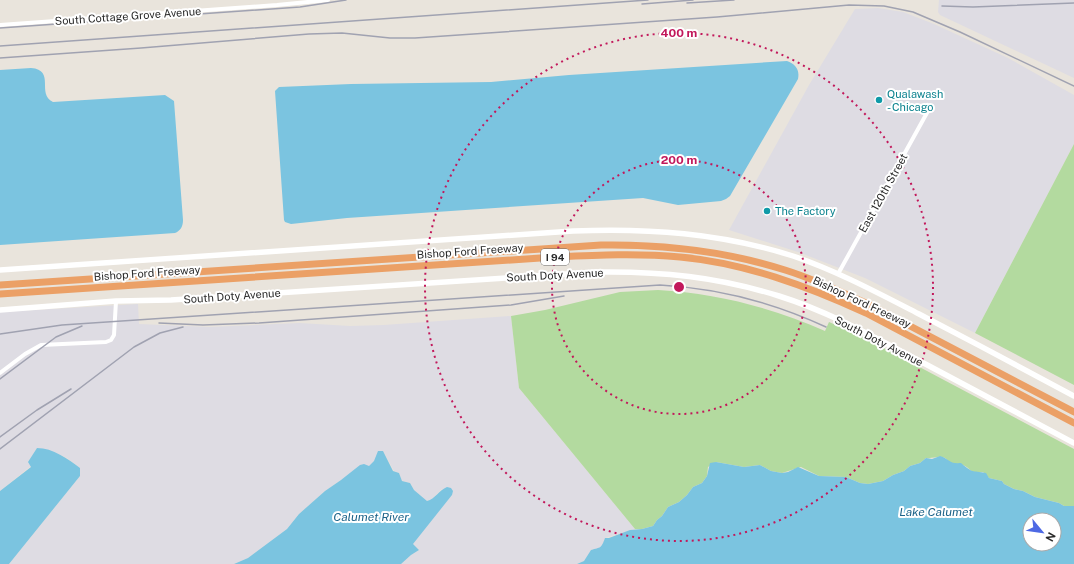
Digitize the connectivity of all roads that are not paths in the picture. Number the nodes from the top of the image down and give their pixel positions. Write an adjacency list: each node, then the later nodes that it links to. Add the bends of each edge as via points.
1 (328, 0): 2 (street, South Cottage Grove Avenue, via 277,6)
2 (0, 24)
3 (928, 111): 5 (street, East 120th Street)
4 (0, 270): 5 (street, via 573,231 624,230 685,233 729,240 793,256)
5 (838, 274): 11 (street)
6 (0, 285): 12 (highway, Bishop Ford Freeway / I 94, via 601,244 683,248 767,265 835,289)
7 (0, 294): 13 (highway, Bishop Ford Freeway / I 94, via 555,257 614,254 682,257 764,273 832,297)
8 (116, 301): 9 (street, South Doty Avenue); 10 (street, via 114,335 110,342 41,345); 14 (street, South Doty Avenue, via 171,300 597,272 646,272 689,276 762,291 833,317)
9 (0, 310)
10 (0, 373)
11 (1074, 396)
12 (1074, 412)
13 (1074, 423)
14 (1074, 442)

